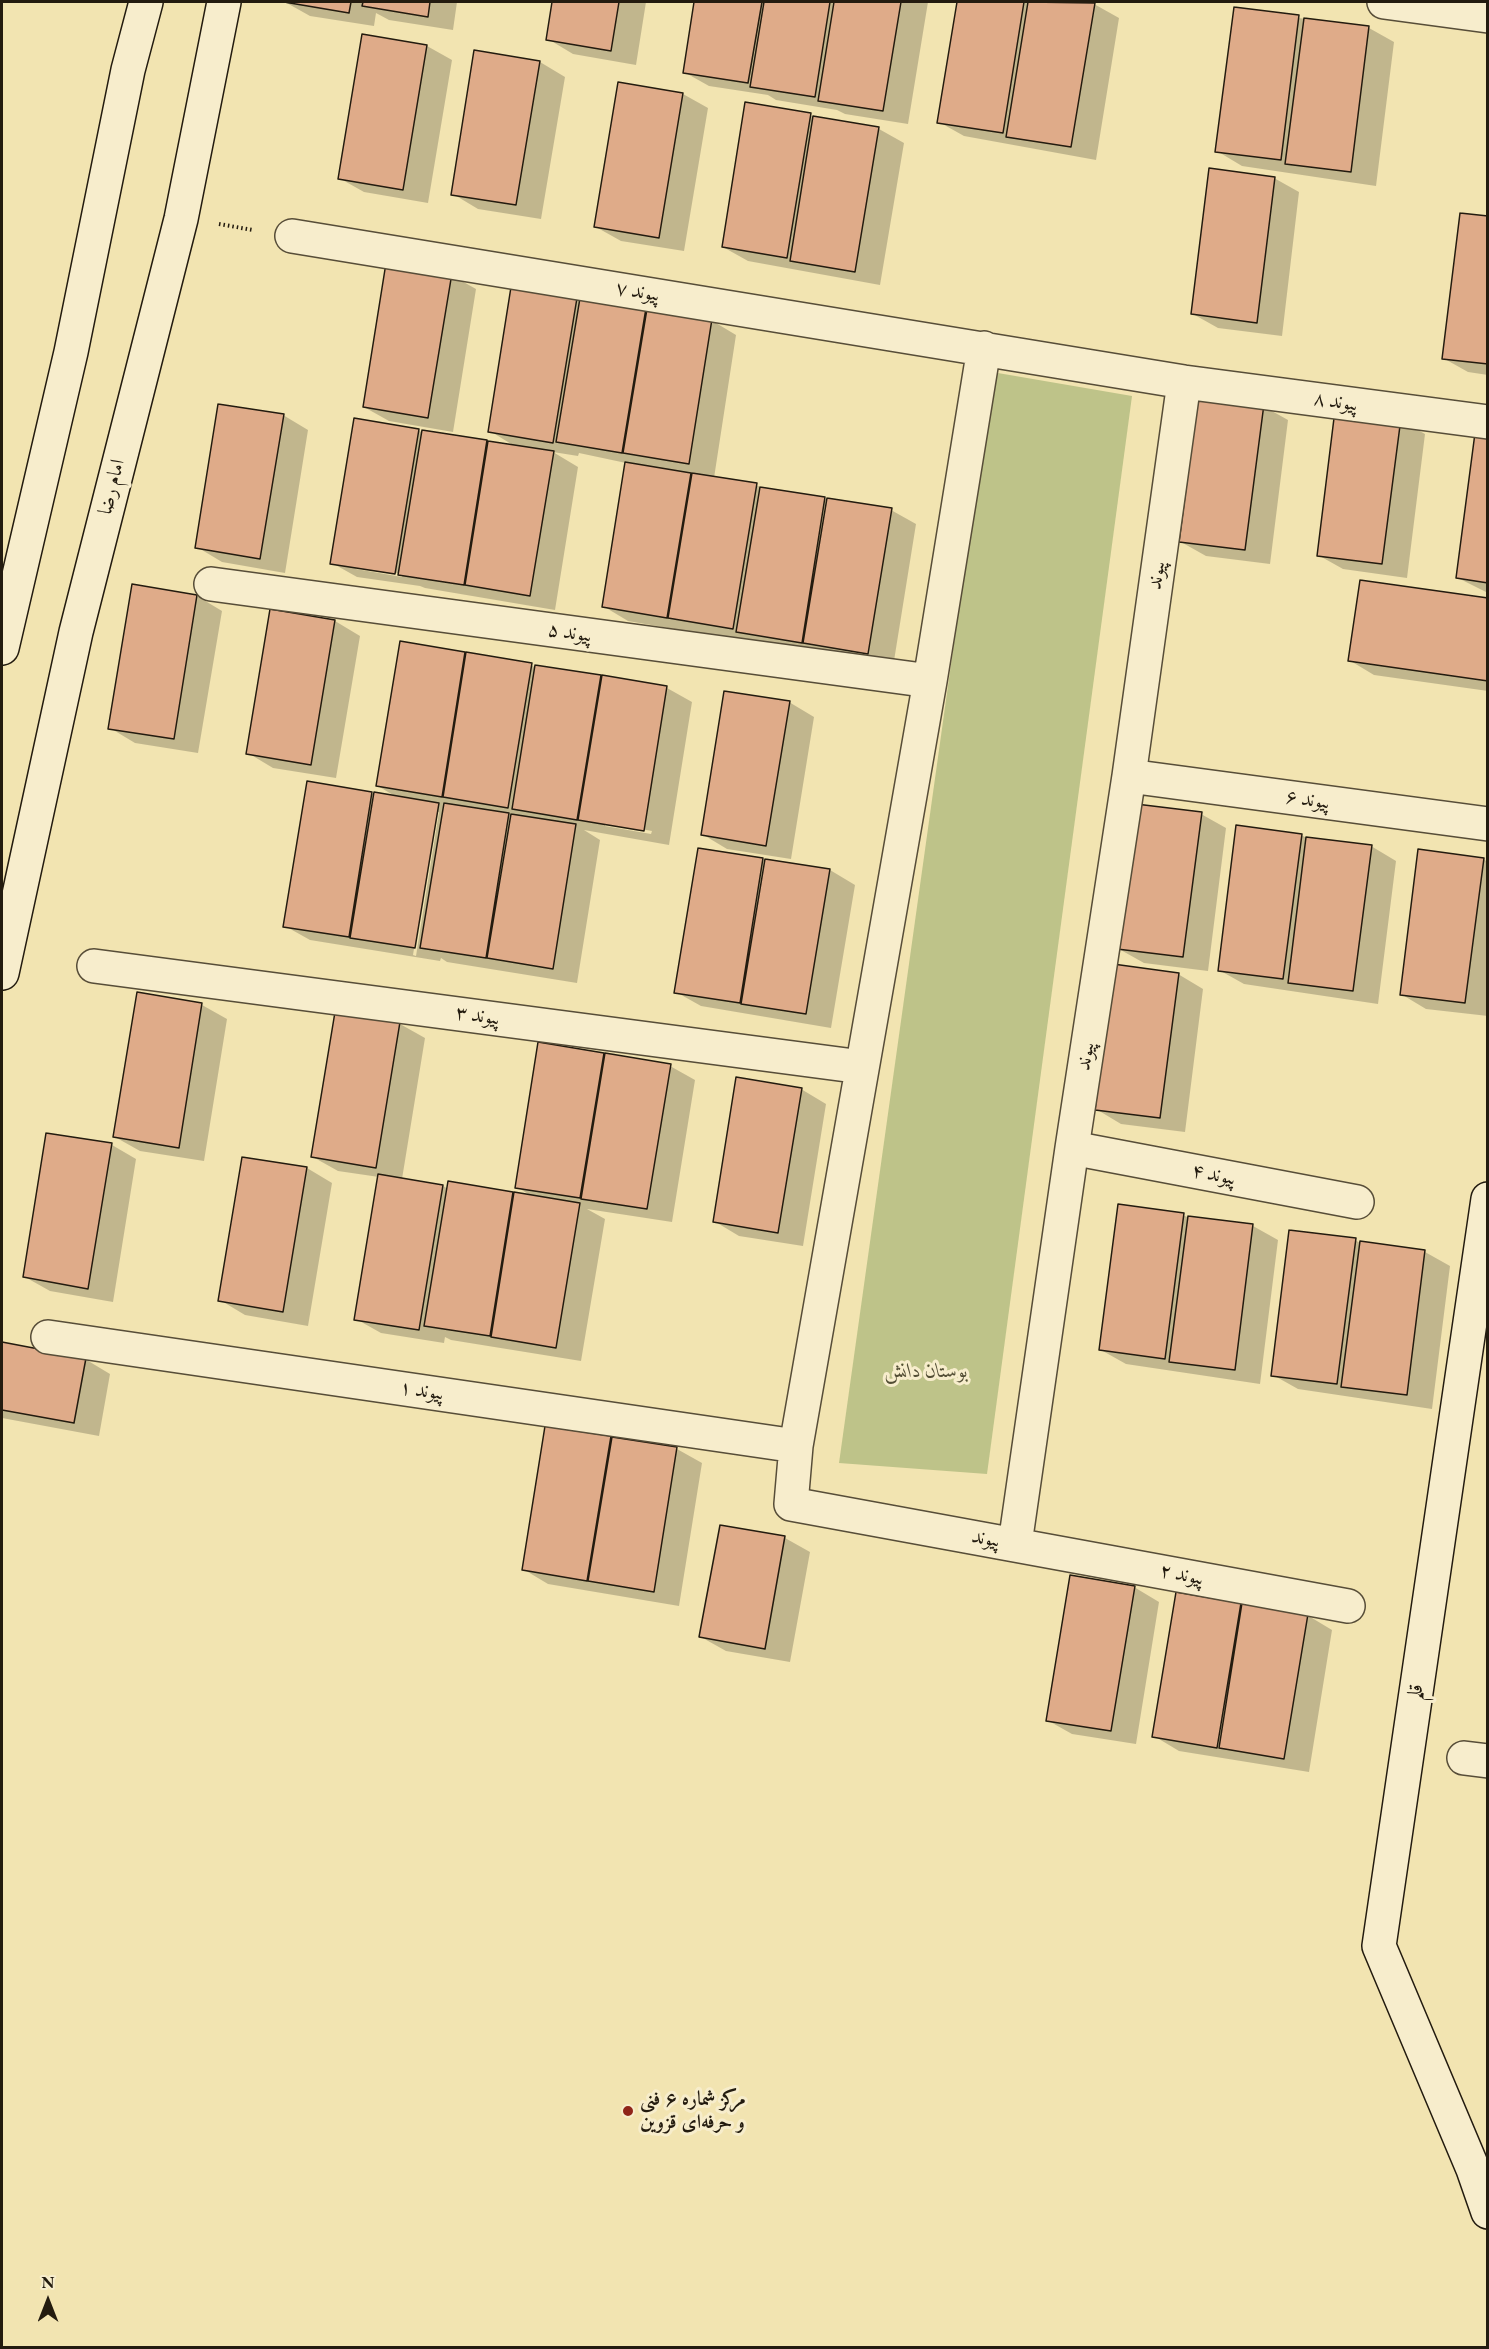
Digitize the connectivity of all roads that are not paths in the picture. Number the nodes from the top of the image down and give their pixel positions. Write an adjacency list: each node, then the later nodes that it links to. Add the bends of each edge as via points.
1 (146, 2): 10 (street)
2 (224, 2): 15 (street, امام رضا, via 181,219 76,632)
3 (1384, 2): 4 (street)
4 (1488, 16)
5 (292, 236): 6 (street, پیوند ۷)
6 (984, 348): 7 (street); 11 (street, پیوند)
7 (1184, 382): 8 (street, پیوند ۸); 12 (street, پیوند)
8 (1488, 422)
9 (211, 584): 11 (street, پیوند ۵)
10 (2, 648)
11 (930, 681): 16 (street, پیوند)
12 (1129, 776): 13 (street, پیوند ۶); 17 (street, پیوند)
13 (1488, 824)
14 (94, 966): 16 (street, پیوند ۳)
15 (2, 973)
16 (862, 1067): 21 (street, پیوند)
17 (1072, 1148): 18 (street, پیوند ۴); 22 (street, پیوند)
18 (1357, 1202)
19 (1487, 1202): 24 (street, قلم, via 1379,1946)
20 (48, 1337): 21 (street, پیوند ۱)
21 (796, 1446): 22 (street, پیوند, via 791,1504)
22 (1015, 1544): 23 (street, پیوند ۲)
23 (1348, 1606)
24 (1480, 2175): 25 (street, قلم)
25 (1488, 2212)

